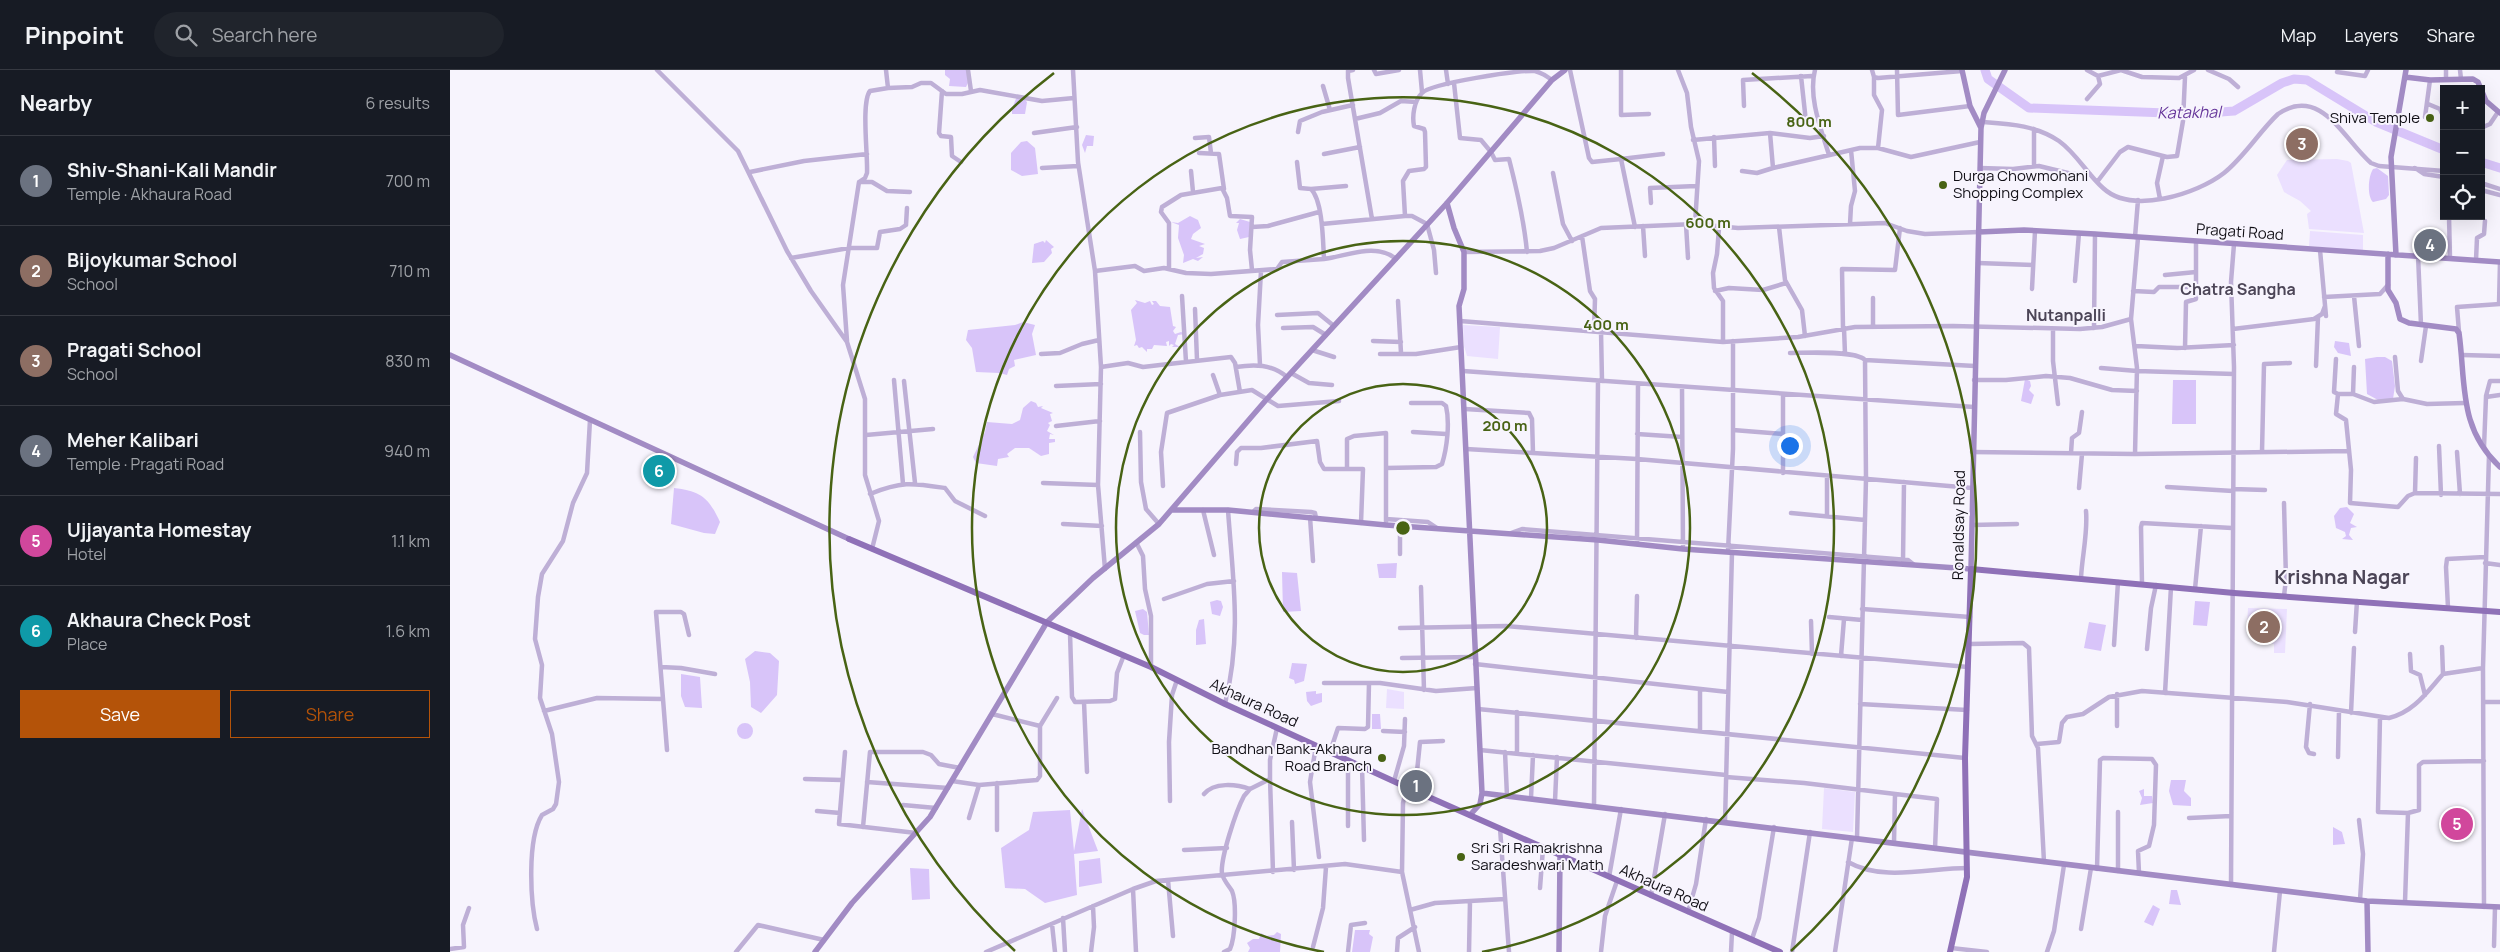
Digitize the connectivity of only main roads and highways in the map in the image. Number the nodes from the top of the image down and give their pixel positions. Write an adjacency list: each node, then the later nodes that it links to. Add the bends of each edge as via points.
1 (849, 539): 4 (main road, Akhaura Road, via 1151,667 1415,791 1560,856 1610,874 1617,881 1689,909 1732,932 1753,936)
2 (2500, 612): 3 (main road, Ronaldsay Road, via 2234,593 1971,569 1965,758 1967,868)
3 (1951, 950)
4 (1780, 952)

